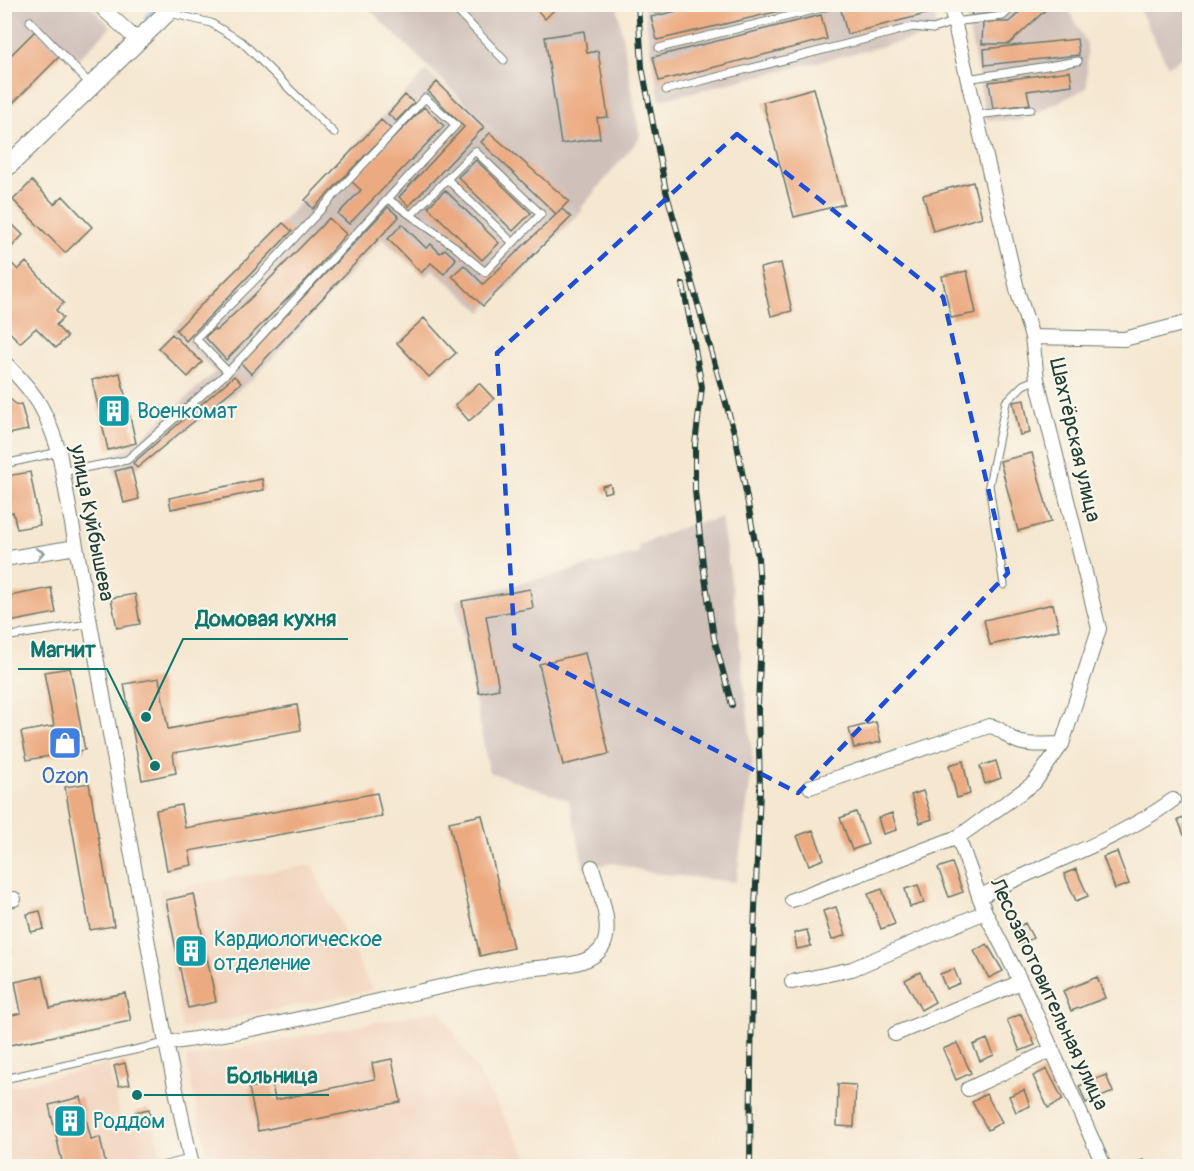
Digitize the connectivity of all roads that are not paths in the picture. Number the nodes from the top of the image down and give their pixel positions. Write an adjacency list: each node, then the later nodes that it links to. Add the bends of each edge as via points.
1 (98, 4): 11 (street)
2 (451, 4): 13 (lane)
3 (673, 4): 8 (lane)
4 (838, 4): 12 (lane)
5 (950, 4): 10 (street, Шахтёрская улица)
6 (1016, 4): 10 (lane, via 1003,16)
7 (172, 9): 11 (street); 20 (lane, via 211,23 242,42)
8 (656, 9)
9 (30, 21): 16 (lane)
10 (953, 22): 15 (street, Шахтёрская улица); 17 (lane, via 933,29 913,27)
11 (138, 41): 16 (street)
12 (659, 48)
13 (504, 60)
14 (1078, 61): 15 (lane)
15 (967, 79): 19 (street, Шахтёрская улица)
16 (91, 86): 21 (street)
17 (666, 90)
18 (1031, 109): 19 (lane)
19 (975, 115): 27 (street, Шахтёрская улица)
20 (334, 133)
21 (6, 165)
22 (447, 179): 24 (lane); 25 (lane); 25 (lane, via 475,151 541,214)
23 (388, 200): 24 (lane); 29 (lane); 29 (lane, via 456,125 424,98 196,339)
24 (411, 215): 25 (lane, via 484,272)
25 (513, 243)
26 (1190, 322): 27 (street, via 1124,339)
27 (1032, 337): 30 (street, Шахтёрская улица)
28 (4, 362): 31 (street, улица Куйбышева, via 28,386 47,414)
29 (228, 372): 33 (lane, via 127,460)
30 (1037, 379): 36 (lane, via 1023,385 1005,402 989,485); 39 (street, Шахтёрская улица, via 1099,629)
31 (59, 452): 32 (lane); 33 (street, улица Куйбышева)
32 (4, 464)
33 (61, 472): 34 (street, улица Куйбышева)
34 (75, 547): 35 (street, one-way to 34); 37 (street, улица Куйбышева)
35 (4, 559)
36 (1004, 585)
37 (89, 624): 38 (lane); 50 (street, улица Куйбышева)
38 (4, 637)
39 (1062, 744): 40 (street, via 1015,741 996,726 989,726); 42 (street, Шахтёрская улица, via 1034,783)
40 (810, 787)
41 (1173, 800): 44 (street, via 1145,821 1099,844)
42 (958, 837): 44 (street, Лесозаготовительная улица); 45 (street, Шахтёрская улица)
43 (592, 867): 50 (street, via 607,929 602,947 590,958)
44 (979, 897): 46 (street, Лесозаготовительная улица)
45 (792, 900)
46 (985, 912): 47 (street, via 852,969); 48 (street, Лесозаготовительная улица)
47 (792, 982)
48 (1021, 982): 49 (street); 51 (street, Лесозаготовительная улица)
49 (895, 1034)
50 (166, 1043): 52 (lane); 54 (street, улица Куйбышева)
51 (1052, 1050): 53 (street); 56 (street, Лесозаготовительная улица)
52 (4, 1079)
53 (968, 1089)
54 (191, 1163): 55 (lane)
55 (161, 1167)
56 (1104, 1167)

